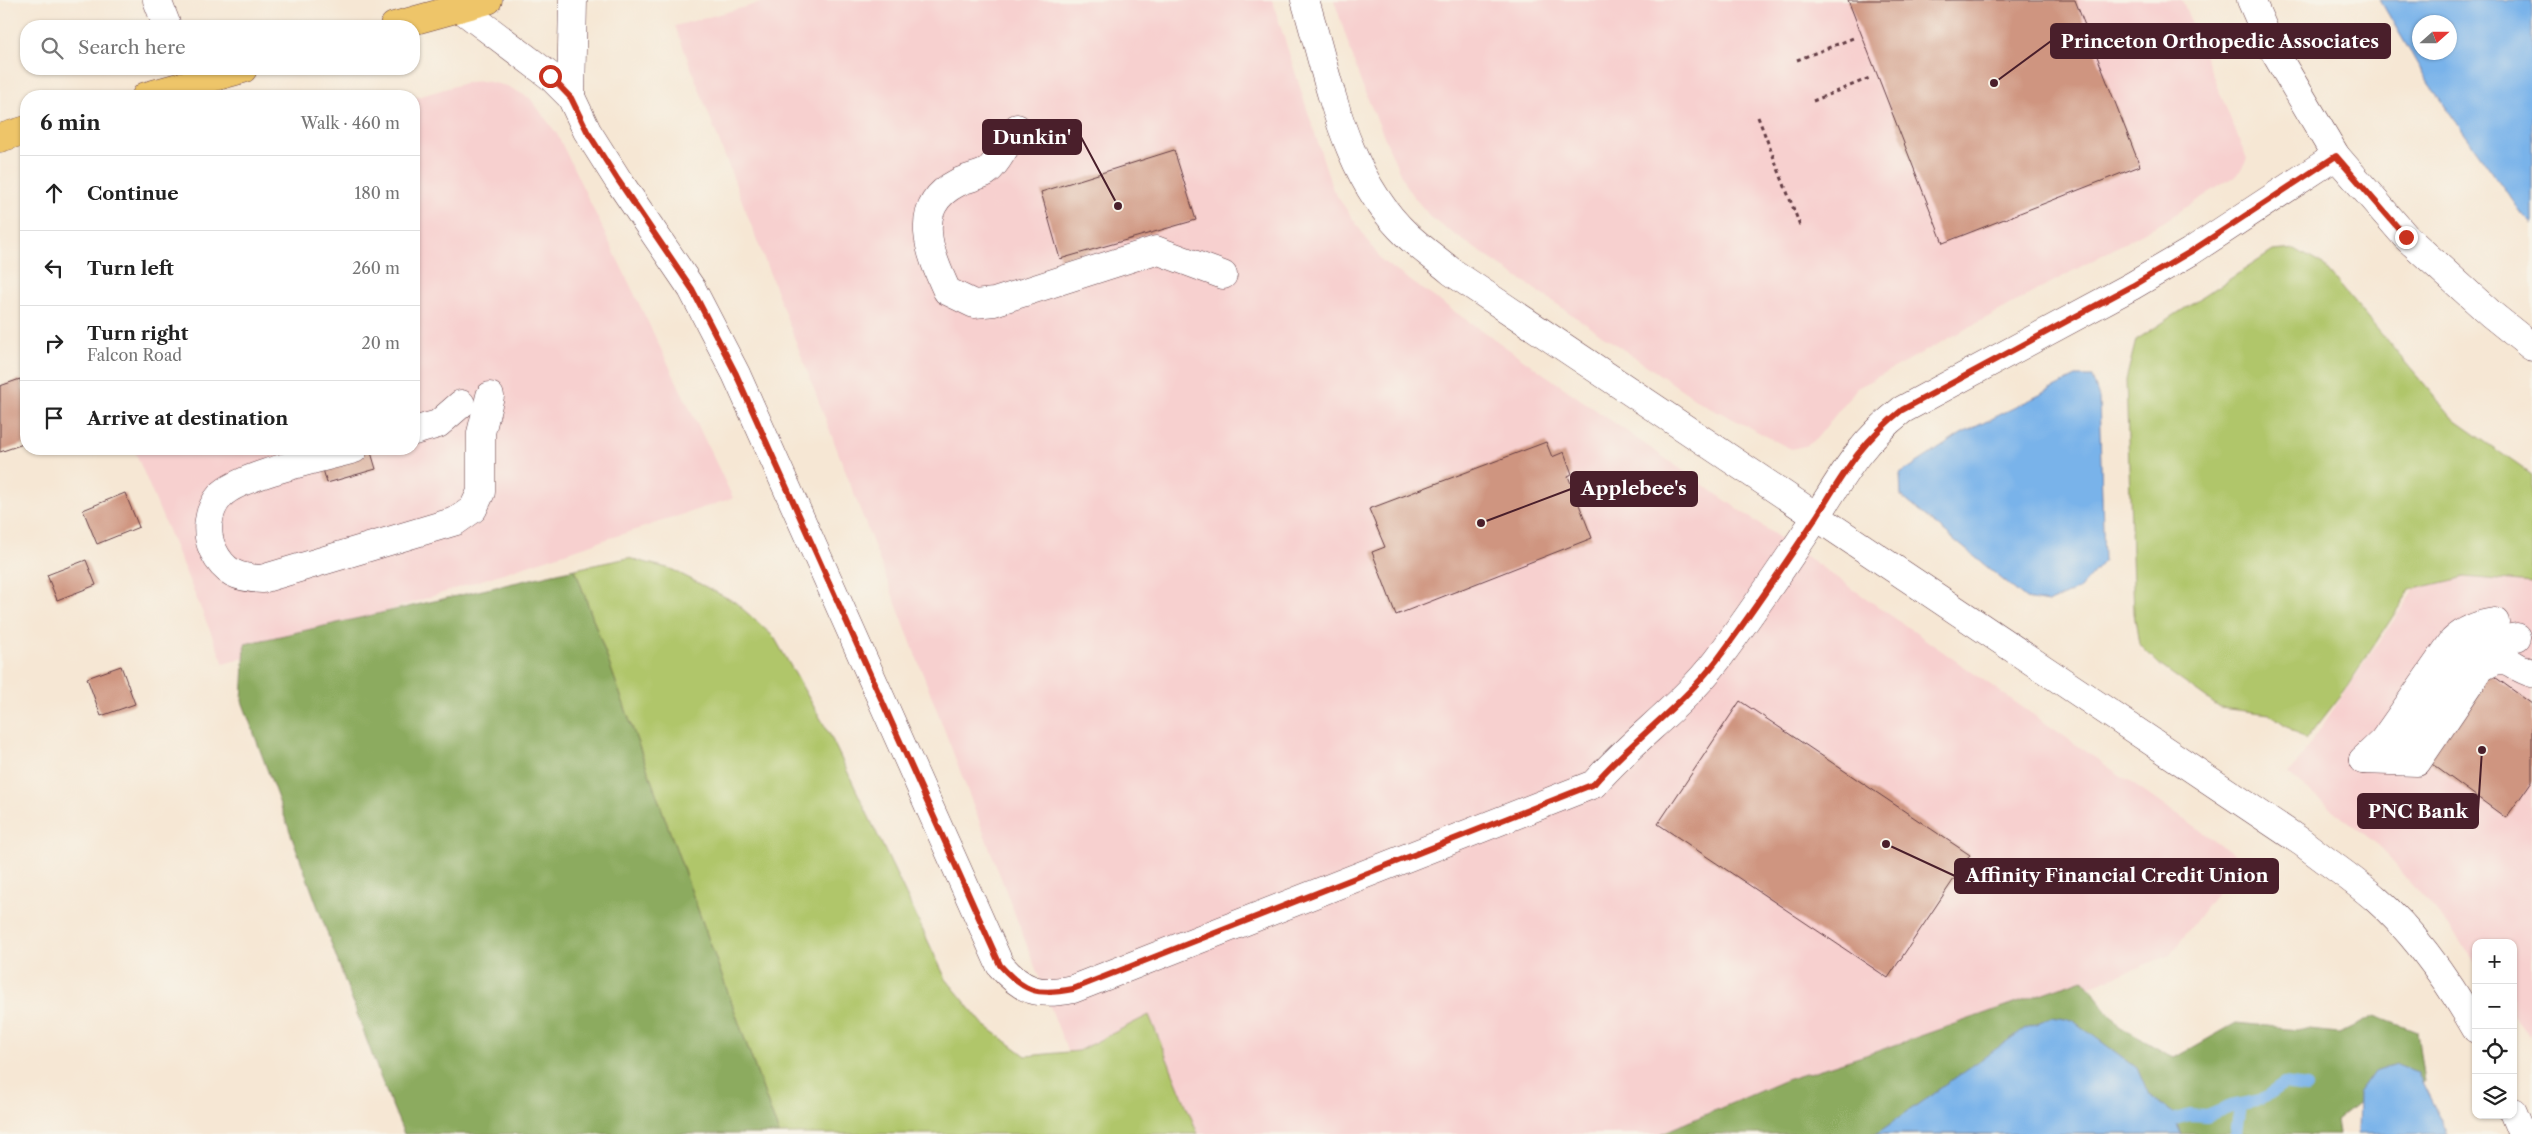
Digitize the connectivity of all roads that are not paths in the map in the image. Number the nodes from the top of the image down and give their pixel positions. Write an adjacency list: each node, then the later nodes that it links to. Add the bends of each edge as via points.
1 (158, 0): 7 (street)
2 (488, 0): 6 (highway)
3 (573, 0): 12 (street)
4 (1305, 0): 23 (street, via 1350,147 1383,207 1407,235 1452,272)
5 (2251, 0): 16 (street, via 2271,46)
6 (460, 8): 8 (highway); 12 (street, via 550,76)
7 (165, 20)
8 (416, 20)
9 (200, 75): 10 (highway)
10 (185, 77): 11 (highway)
11 (158, 90)
12 (571, 98): 23 (street, via 587,131 692,289 713,327 1000,965 1015,982 1035,991 1052,993 1073,989 1594,784 1716,661)
13 (1018, 128): 17 (street, via 987,171 957,183 934,201 928,218 928,239 947,291 974,304 994,302 1156,250)
14 (20, 132): 15 (highway)
15 (0, 138)
16 (2336, 156): 18 (street, via 2406,237); 23 (street, via 2132,286 1902,410 1879,428 1847,466)
17 (1223, 275)
18 (2532, 347)
19 (490, 396): 22 (street, via 481,433 481,492 473,508 456,520 262,579 240,578 219,563 208,538 210,516 220,496 245,480)
20 (461, 404): 21 (street, via 438,424)
21 (420, 429)
22 (333, 455)
23 (1817, 516): 26 (street, via 2303,843 2370,894 2418,945 2459,999)
24 (2506, 630): 25 (street, via 2483,623 2462,632 2383,742 2363,760 2417,762 2480,669 2490,662 2513,662)
25 (2532, 673)
26 (2472, 1022)
27 (2516, 1119): 28 (street)
28 (2522, 1134)

